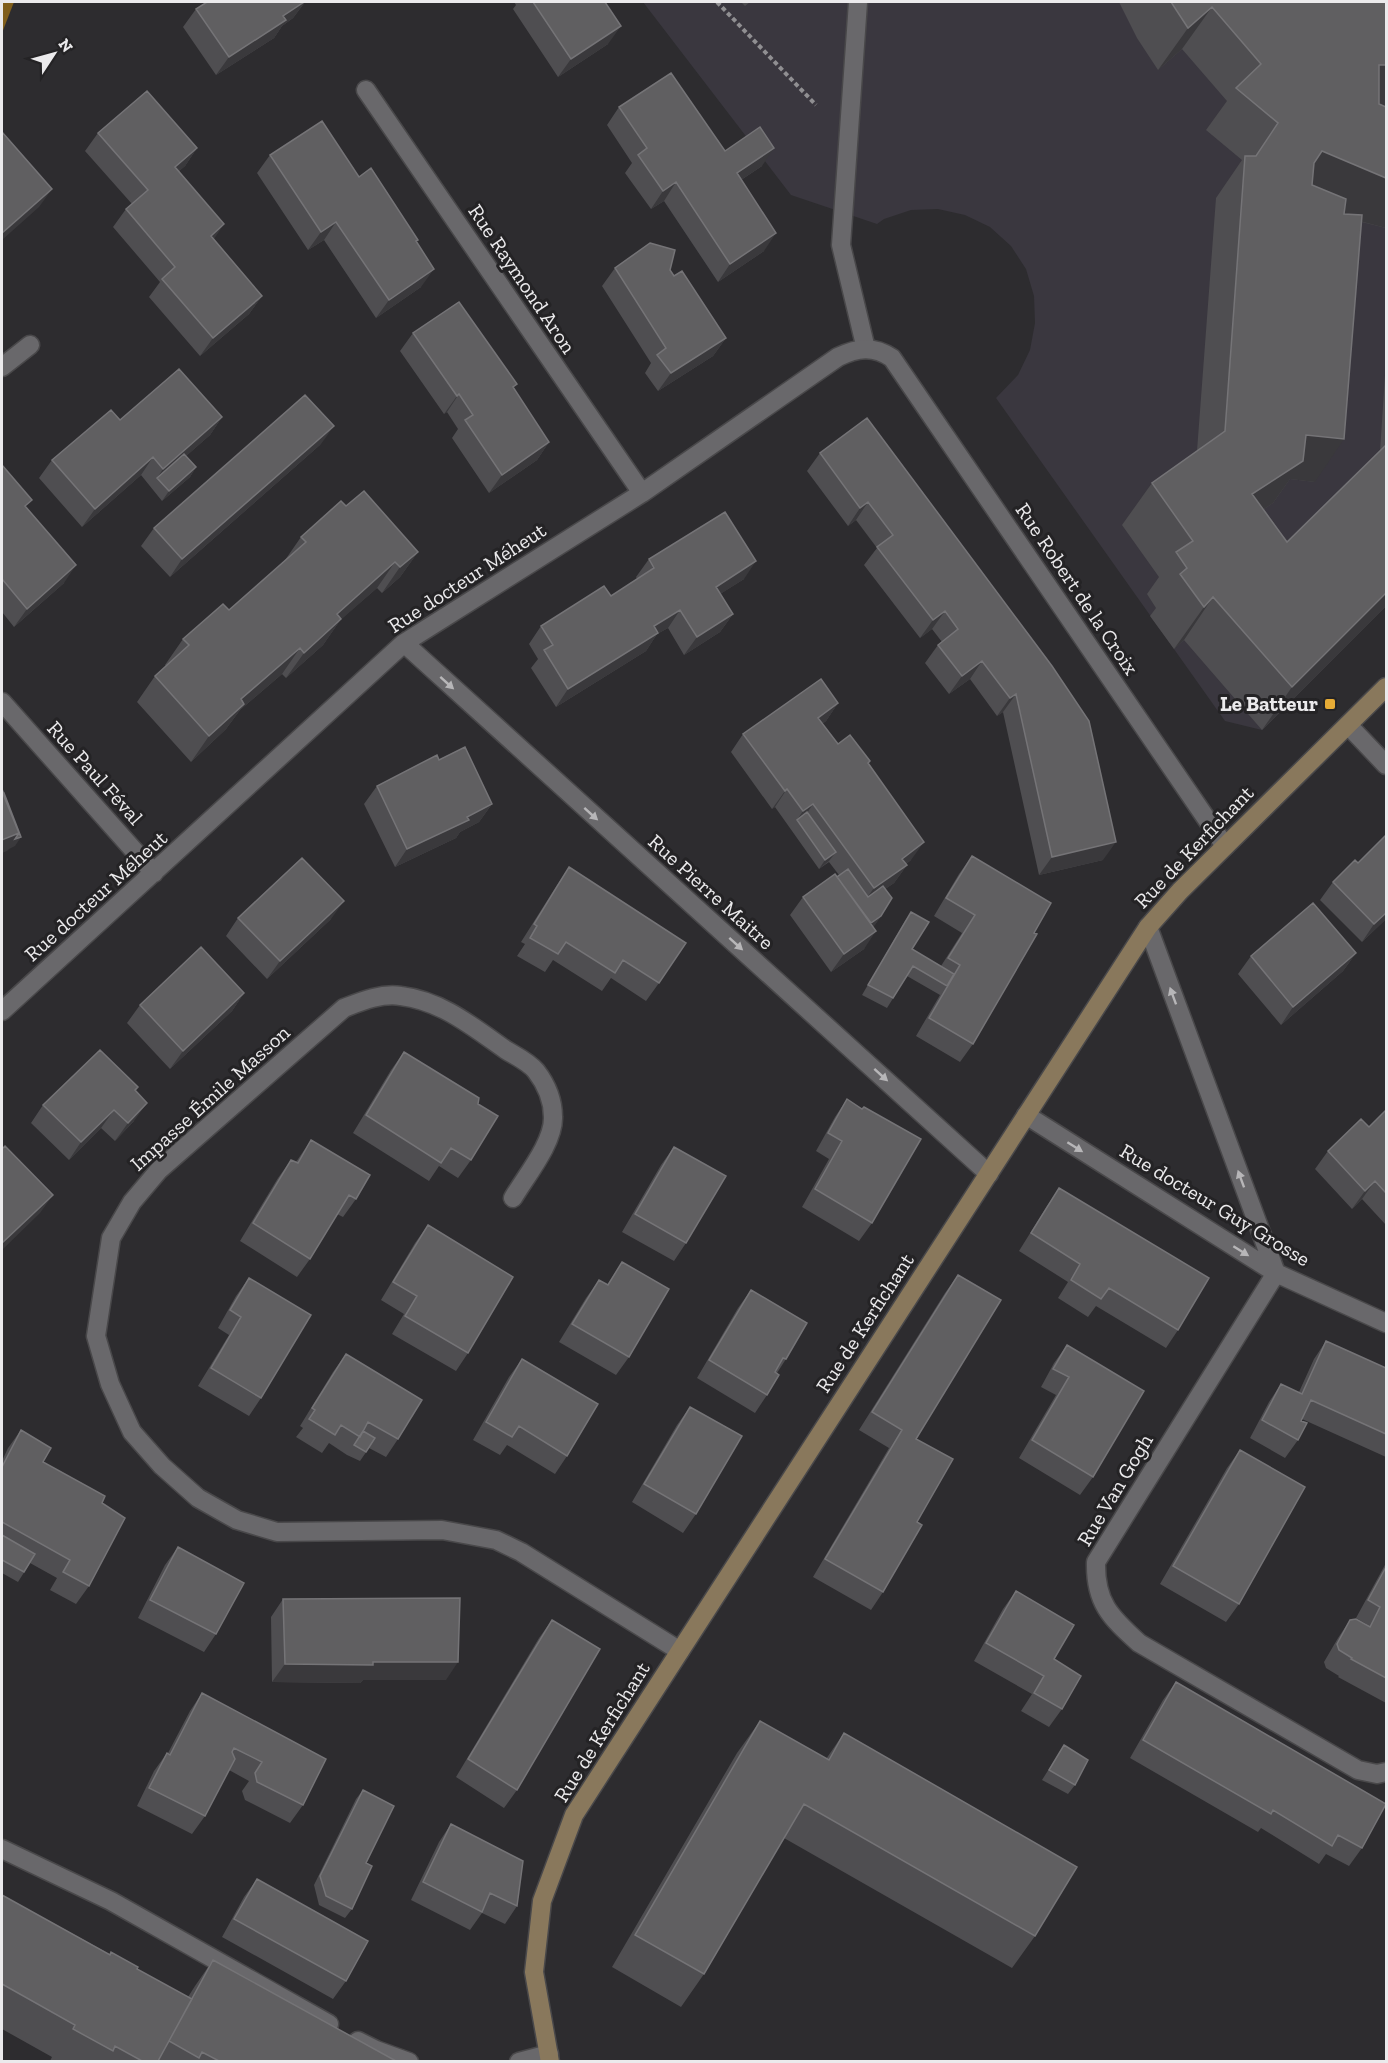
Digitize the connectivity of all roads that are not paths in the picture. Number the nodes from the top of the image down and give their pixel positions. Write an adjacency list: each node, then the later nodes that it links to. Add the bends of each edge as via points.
1 (858, 2): 4 (street, via 841,245)
2 (366, 90): 6 (street, Rue Raymond Aron)
3 (30, 345): 5 (street)
4 (866, 349): 6 (street, Rue docteur Méheut, via 838,357); 12 (street, Rue Robert de la Croix, via 892,358)
5 (2, 367)
6 (642, 493): 7 (street, Rue docteur Méheut)
7 (404, 643): 13 (street, Rue docteur Méheut); 17 (street, Rue Pierre Maitre, one-way to 17)
8 (1386, 687): 10 (street, Rue de Kerfichant)
9 (2, 702): 13 (street, Rue Paul Féval)
10 (1348, 725): 11 (street); 12 (street, Rue de Kerfichant)
11 (1386, 765)
12 (1226, 846): 14 (street, Rue de Kerfichant)
13 (154, 873): 15 (street, Rue docteur Méheut)
14 (1148, 927): 16 (street, Rue de Kerfichant); 19 (street, one-way to 14)
15 (2, 1011)
16 (1026, 1115): 17 (street, Rue de Kerfichant); 19 (street, Rue docteur Guy Grosse, one-way to 19)
17 (989, 1173): 21 (street, Rue de Kerfichant)
18 (513, 1198): 21 (street, Impasse Émile Masson, via 551,1135 554,1118 545,1083 534,1068 426,1000 399,995 371,997 344,1008 159,1170 132,1202 111,1238 96,1336 110,1384 132,1432 162,1466 198,1498 237,1520 277,1532 442,1530 496,1540)
19 (1276, 1273): 20 (street, Rue docteur Guy Grosse); 22 (street, Rue Van Gogh, via 1095,1562 1095,1583 1104,1606 1139,1643 1358,1770)
20 (1386, 1323)
21 (680, 1651): 24 (street, Rue de Kerfichant, via 574,1815 542,1900 534,1972)
22 (1386, 1772)
23 (2, 1849): 25 (street, via 111,1901 376,2050)
24 (550, 2058): 26 (street)
25 (409, 2061)
26 (519, 2061)

